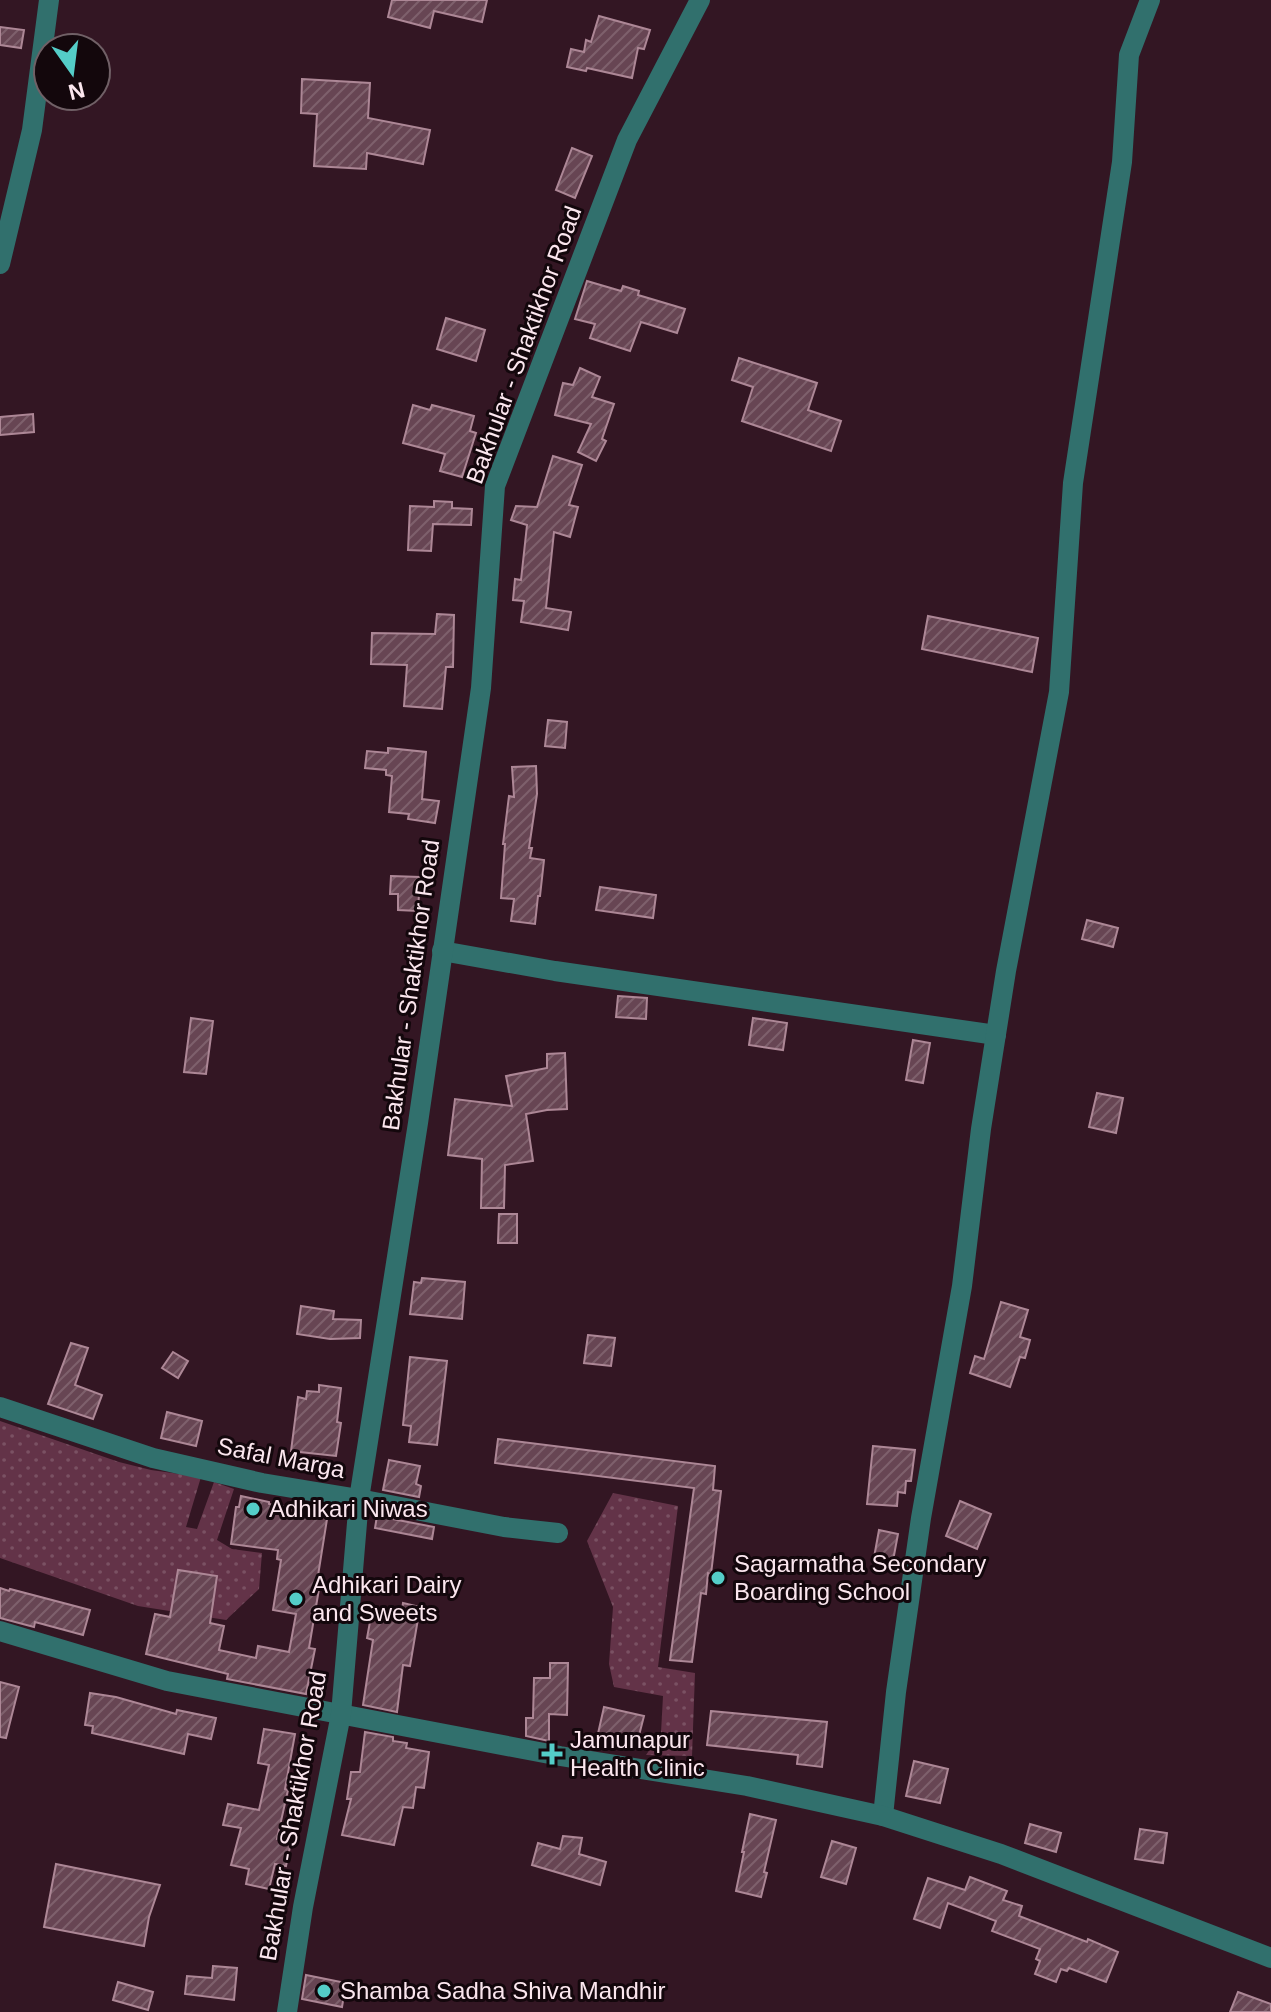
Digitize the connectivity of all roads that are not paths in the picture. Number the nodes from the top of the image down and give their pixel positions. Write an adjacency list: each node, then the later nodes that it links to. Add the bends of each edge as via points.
1 (49, 0): 4 (street, via 32,130)
2 (700, 0): 5 (street, Bakhular - Shaktikhor Road, via 627,140 495,486 481,688)
3 (1150, 0): 6 (street, via 1129,55 1122,162 1073,483 1059,692)
4 (0, 264)
5 (442, 951): 6 (street); 8 (street, Bakhular - Shaktikhor Road)
6 (996, 1035): 12 (street, via 962,1286 921,1518)
7 (0, 1407): 8 (street, Safal Marga, via 153,1458)
8 (359, 1499): 9 (street, Safal Marga); 11 (street, Bakhular - Shaktikhor Road)
9 (558, 1533)
10 (0, 1631): 11 (street, via 167,1681)
11 (341, 1714): 12 (street, via 747,1786); 14 (street, Bakhular - Shaktikhor Road)
12 (883, 1816): 13 (street, via 1001,1854)
13 (1271, 1958)
14 (287, 2012)

